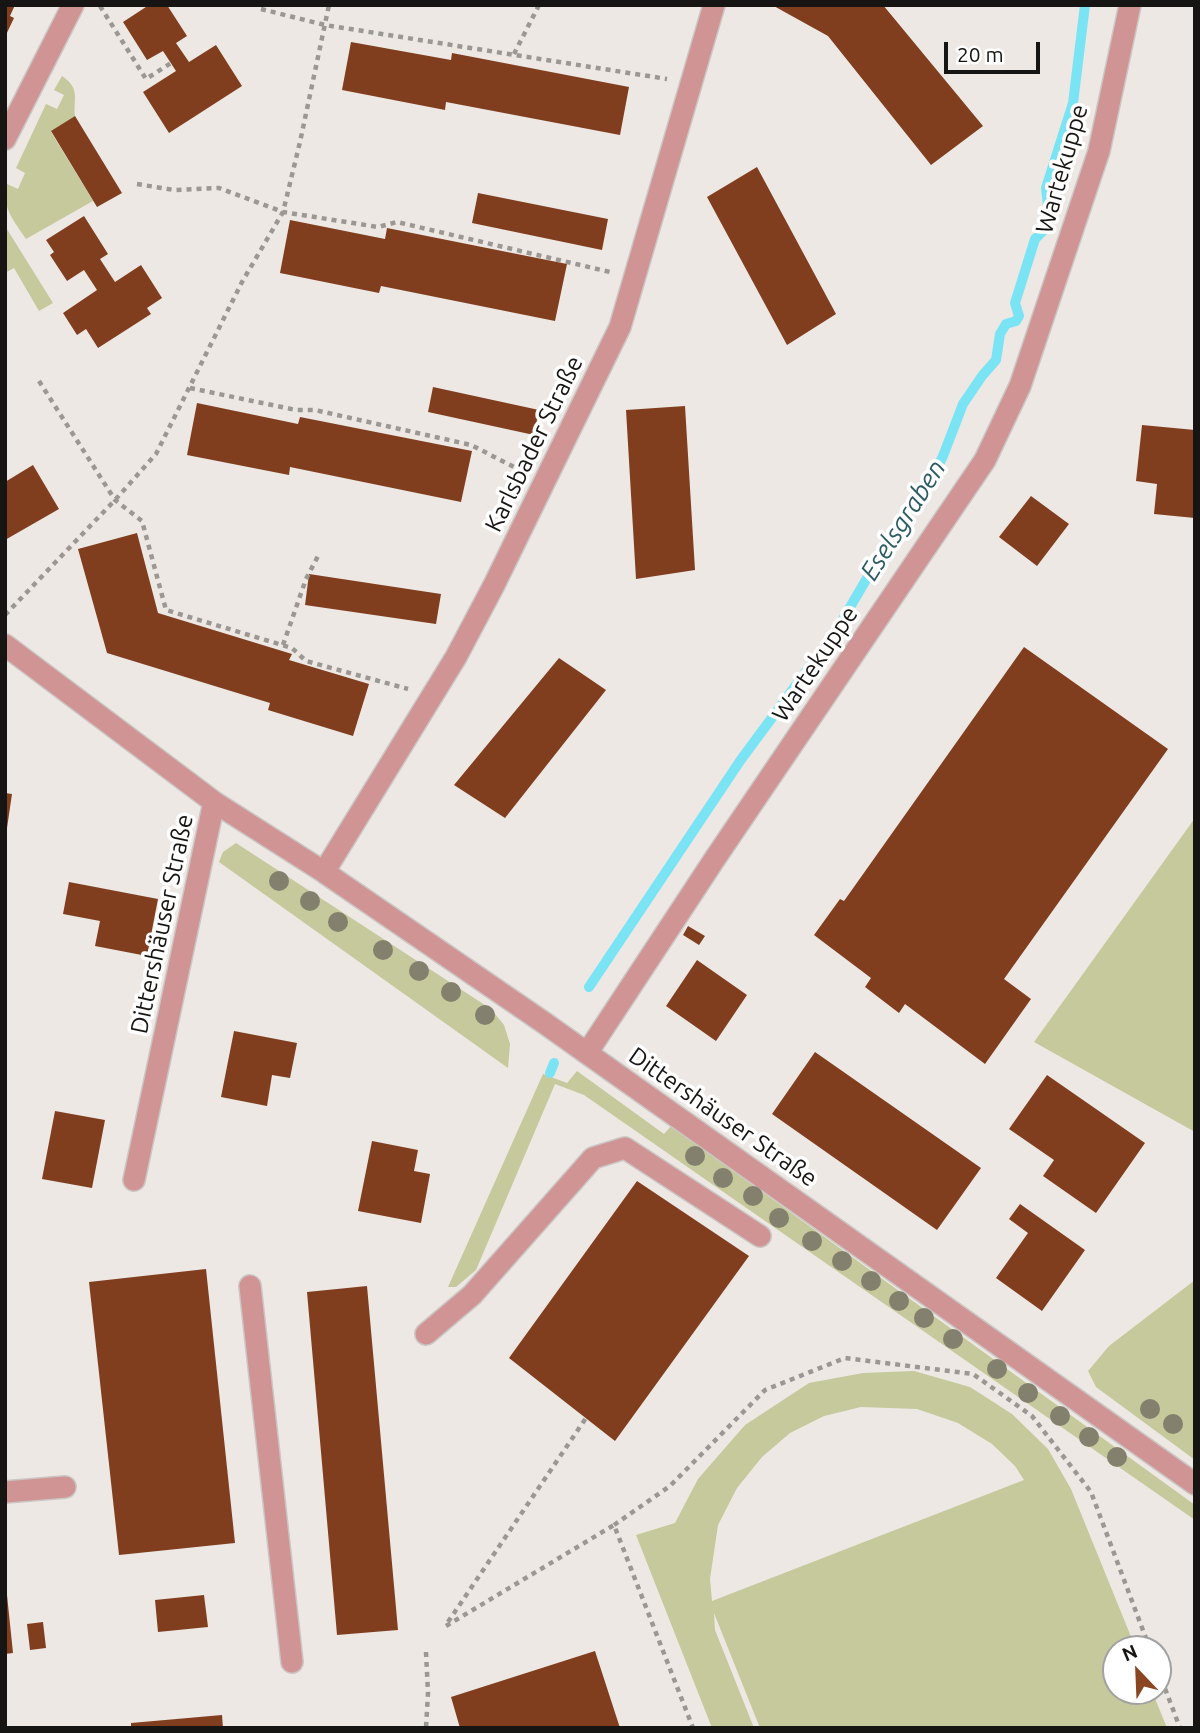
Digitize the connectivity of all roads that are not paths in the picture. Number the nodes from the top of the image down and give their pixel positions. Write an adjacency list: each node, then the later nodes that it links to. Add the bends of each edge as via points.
1 (73, 5): 4 (street)
2 (714, 5): 7 (street, Karlsbader Straße, via 621,327 469,633)
3 (1130, 5): 8 (street, Wartekuppe, via 1100,151 1020,386 985,460)
4 (5, 139)
5 (5, 645): 6 (street, Dittershäuser Straße)
6 (214, 802): 7 (street, Dittershäuser Straße); 9 (street, Dittershäuser Straße)
7 (324, 872): 8 (street, Dittershäuser Straße)
8 (587, 1053): 13 (street, Dittershäuser Straße)
9 (134, 1180)
10 (760, 1236): 12 (street, via 625,1147 593,1158 472,1295)
11 (250, 1286): 16 (street)
12 (426, 1334)
13 (1195, 1484)
14 (65, 1487): 15 (street)
15 (5, 1492)
16 (292, 1662)

